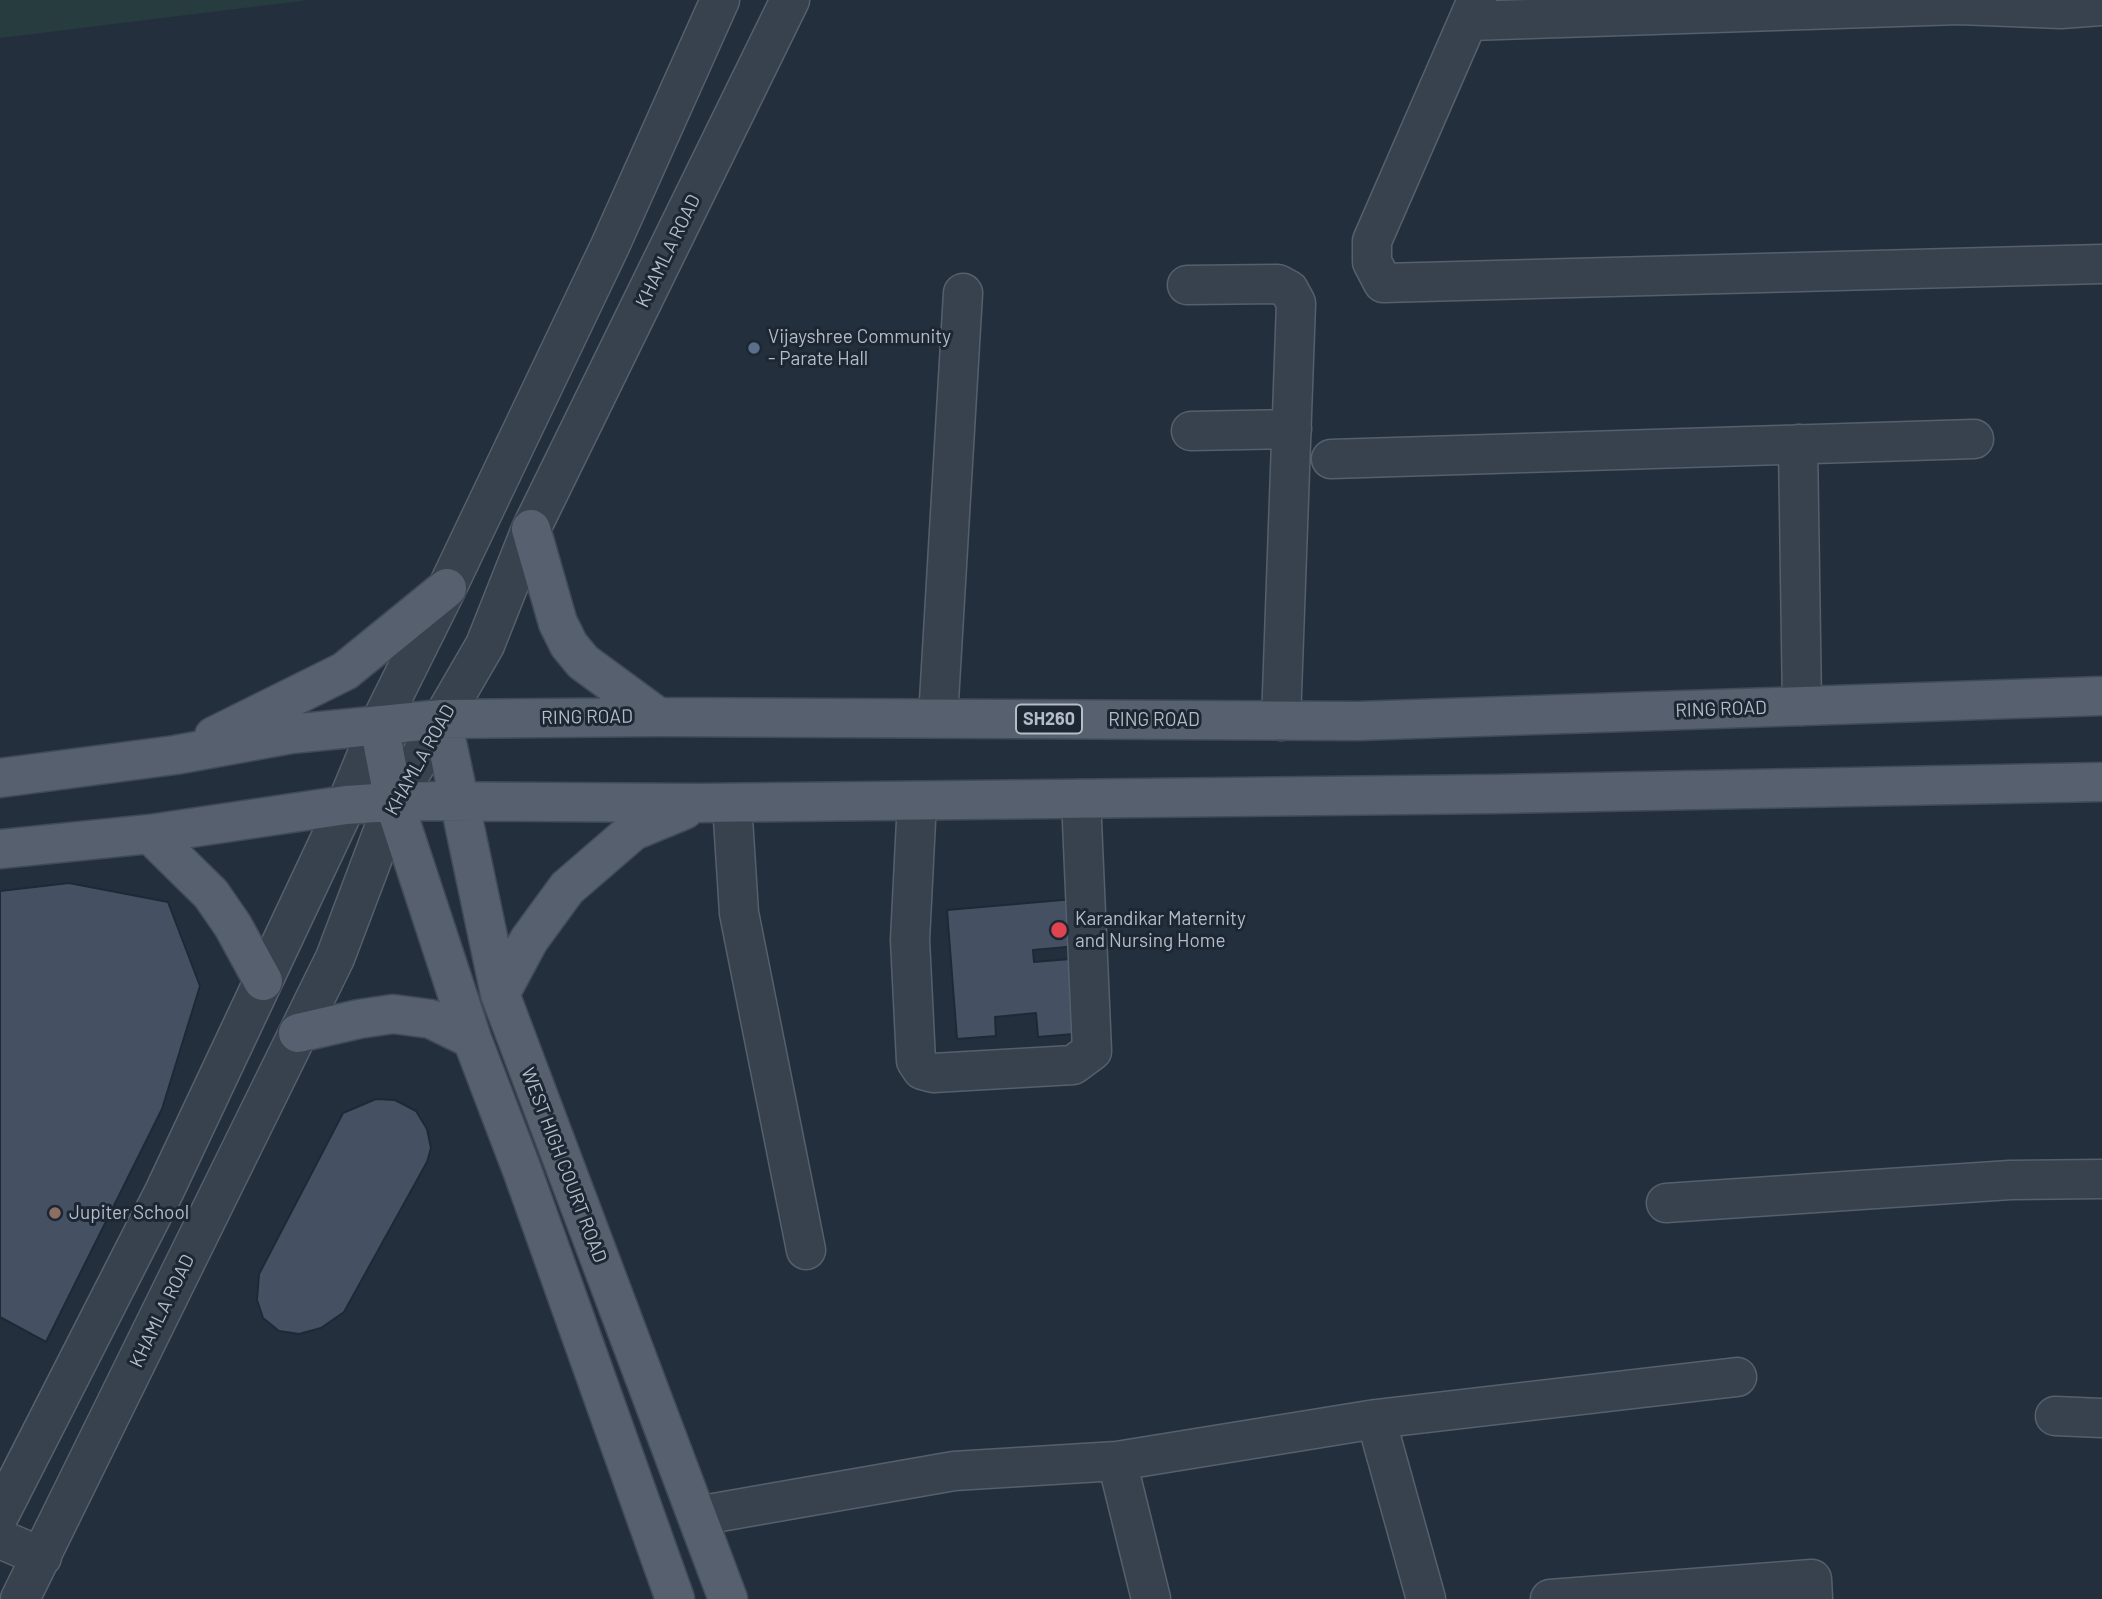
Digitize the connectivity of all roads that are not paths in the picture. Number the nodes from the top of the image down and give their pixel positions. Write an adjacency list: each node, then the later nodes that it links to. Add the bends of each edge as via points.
1 (720, 0): 15 (street, via 610,246)
2 (790, 0): 14 (street, KHAMLA ROAD)
3 (2059, 4): 4 (street); 5 (street)
4 (2102, 6)
5 (1473, 10): 6 (street, via 1372,241 1372,262 1383,283)
6 (2102, 264)
7 (1187, 285): 9 (street, via 1278,284 1289,290 1296,303)
8 (963, 293): 19 (street)
9 (1292, 429): 10 (street); 21 (street)
10 (1191, 431)
11 (1974, 439): 12 (street)
12 (1798, 444): 13 (street); 17 (street)
13 (1331, 459)
14 (531, 529): 18 (main road, via 558,623 569,645 583,662); 20 (street, KHAMLA ROAD, via 485,645)
15 (447, 588): 22 (street); 23 (main road, via 345,671)
16 (2102, 696): 17 (main road, RING ROAD / SH260)
17 (1802, 706): 21 (main road, RING ROAD / SH260)
18 (659, 717): 19 (main road, RING ROAD / SH260); 20 (main road, RING ROAD / SH260)
19 (938, 718): 21 (main road, RING ROAD / SH260)
20 (442, 719): 22 (main road, RING ROAD / SH260); 27 (main road, WEST HIGH COURT ROAD); 29 (street, KHAMLA ROAD)
21 (1281, 721)
22 (379, 724): 23 (main road, RING ROAD / SH260); 29 (main road); 31 (street)
23 (175, 755): 24 (main road, RING ROAD / SH260)
24 (0, 778)
25 (2102, 782): 26 (main road)
26 (1081, 799): 28 (main road); 28 (street, via 1092,1051 1073,1065 933,1073 922,1070 916,1061 910,940)
27 (458, 800): 29 (main road); 30 (main road); 35 (main road, WEST HIGH COURT ROAD)
28 (917, 801): 30 (main road)
29 (394, 802): 31 (main road); 36 (street, KHAMLA ROAD, via 335,958); 37 (main road)
30 (715, 803): 35 (main road, via 633,831 567,888 529,940); 40 (street)
31 (346, 805): 32 (main road); 34 (street)
32 (150, 834): 33 (main road); 34 (main road, via 211,894)
33 (0, 849)
34 (263, 981): 46 (street, via 163,1192)
35 (500, 994): 47 (main road, WEST HIGH COURT ROAD)
36 (298, 1033): 37 (main road, via 393,1014 431,1019); 49 (street, KHAMLA ROAD)
37 (472, 1039): 51 (main road)
38 (2102, 1179): 39 (street, via 2010,1180)
39 (1666, 1203)
40 (806, 1250)
41 (1737, 1377): 44 (street)
42 (2055, 1416): 43 (street)
43 (2102, 1418)
44 (1376, 1419): 45 (street); 54 (street)
45 (1117, 1461): 47 (street, via 954,1471); 53 (street)
46 (0, 1514)
47 (697, 1516): 52 (main road, WEST HIGH COURT ROAD)
48 (0, 1539): 49 (street)
49 (42, 1557): 50 (street, KHAMLA ROAD)
50 (20, 1599)
51 (675, 1599)
52 (728, 1599)
53 (1151, 1599)
54 (1426, 1599)
55 (1550, 1599): 56 (street, via 1812,1578)
56 (1813, 1599)

